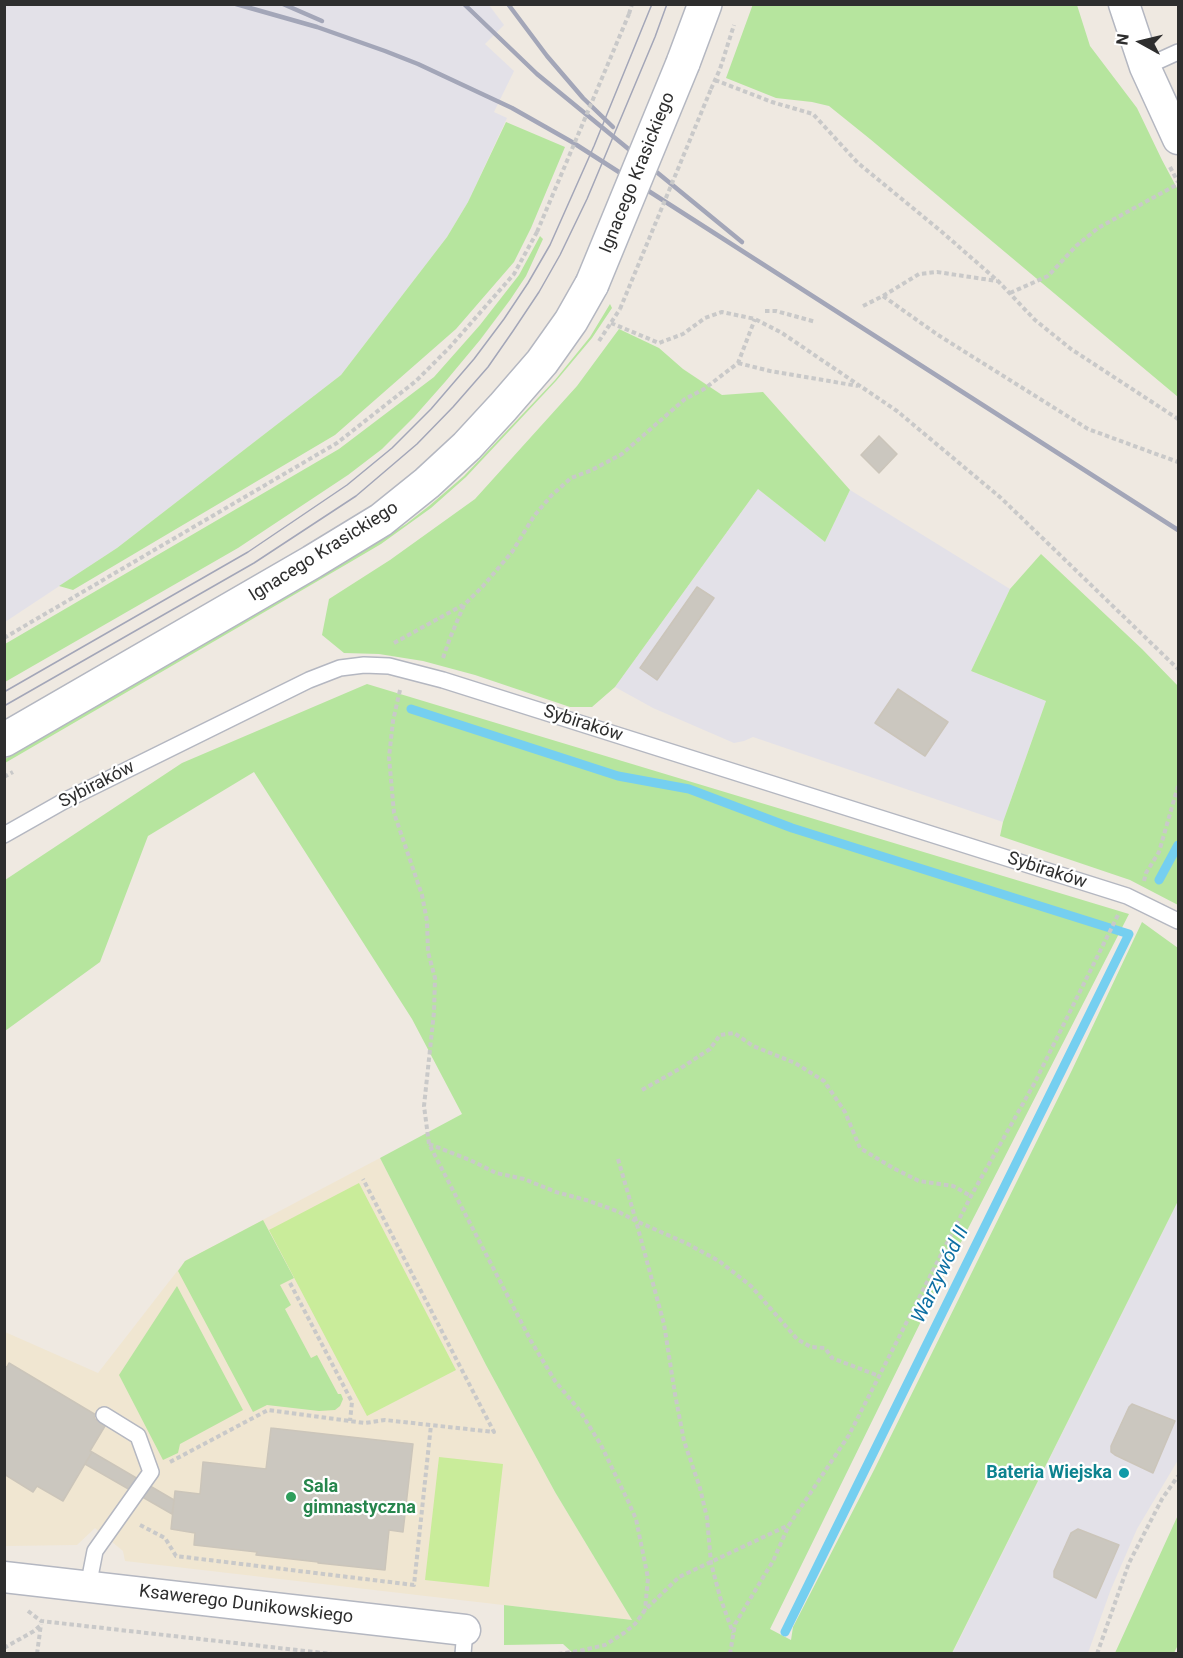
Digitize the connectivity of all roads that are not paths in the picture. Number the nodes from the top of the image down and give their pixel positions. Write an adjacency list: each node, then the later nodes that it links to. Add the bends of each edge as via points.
1 (705, 4): 6 (street, Ignacego Krasickiego, bridge, via 592,284 542,362 467,446 381,520)
2 (1124, 4): 4 (street)
3 (1179, 52): 4 (lane)
4 (1145, 68): 5 (street)
5 (1179, 139)
6 (4, 740)
7 (4, 835): 8 (lane, Sybiraków, via 64,801 309,680 340,668 389,666 1133,899)
8 (1179, 921)
9 (104, 1415): 11 (lane, via 138,1436 151,1472 95,1551)
10 (4, 1577): 11 (street, Ksawerego Dunikowskiego)
11 (88, 1587): 12 (street, Ksawerego Dunikowskiego)
12 (464, 1642)

